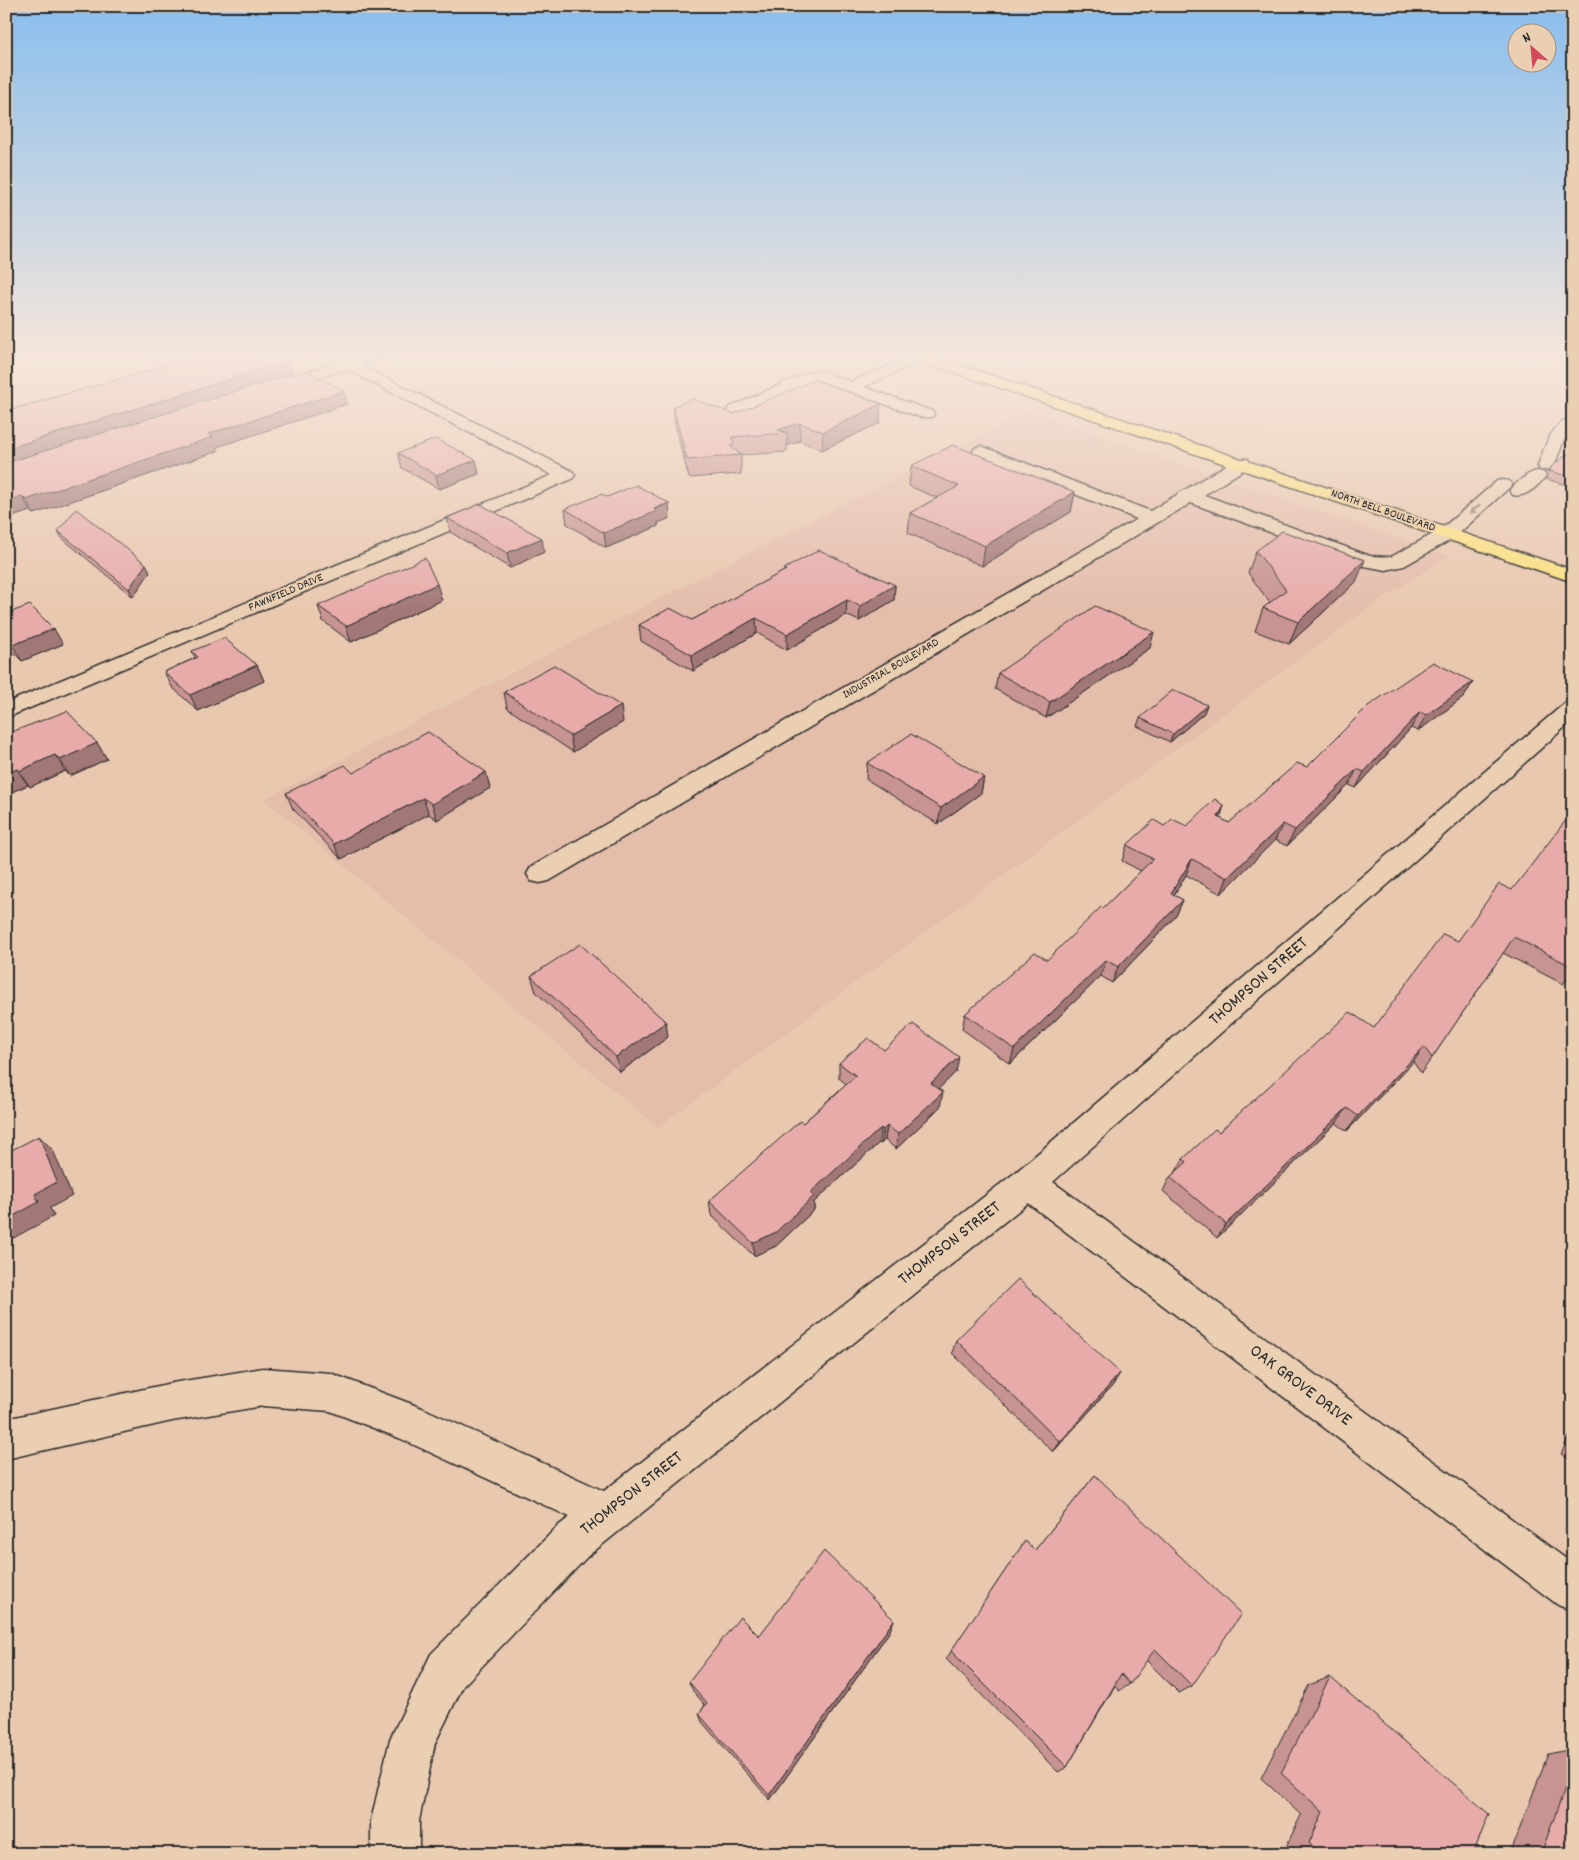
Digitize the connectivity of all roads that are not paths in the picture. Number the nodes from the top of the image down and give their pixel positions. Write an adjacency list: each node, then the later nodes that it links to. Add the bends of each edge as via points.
1 (495, 439): 10 (street, FAWNFIELD DRIVE, via 566,475)
2 (1169, 439): 5 (main road, NORTH BELL BOULEVARD)
3 (1556, 439): 8 (street, one-way to 8, via 1541,471 1511,488)
4 (981, 451): 7 (street)
5 (1242, 463): 6 (street, INDUSTRIAL BOULEVARD); 8 (main road, NORTH BELL BOULEVARD)
6 (1190, 496): 7 (street, INDUSTRIAL BOULEVARD); 8 (street, via 1366,561 1386,564 1397,562)
7 (1151, 518): 12 (street, INDUSTRIAL BOULEVARD)
8 (1447, 534): 9 (main road, NORTH BELL BOULEVARD)
9 (1573, 576)
10 (6, 711)
11 (1571, 712): 13 (street, THOMPSON STREET)
12 (540, 874)
13 (1028, 1183): 15 (street, THOMPSON STREET); 16 (street, OAK GROVE DRIVE)
14 (6, 1438): 15 (street, via 172,1402 263,1387 330,1392 408,1422)
15 (606, 1514): 17 (street, THOMPSON STREET, via 573,1541 447,1670 413,1739)
16 (1573, 1590)
17 (395, 1837)

